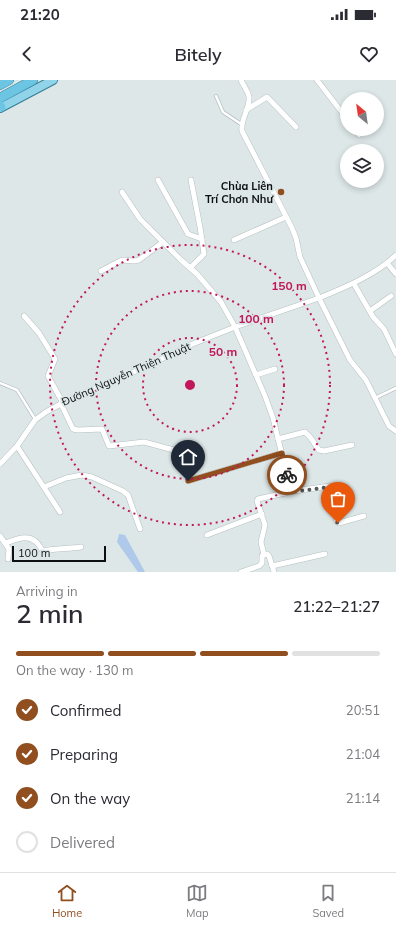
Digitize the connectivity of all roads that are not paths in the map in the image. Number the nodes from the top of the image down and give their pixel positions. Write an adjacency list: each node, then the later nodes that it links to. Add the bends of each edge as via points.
1 (9, 80): 6 (highway)
2 (33, 80): 8 (highway)
3 (52, 80): 8 (main road)
4 (241, 80): 9 (street, via 249,97)
5 (317, 80): 10 (street)
6 (0, 85)
7 (216, 96): 11 (lane, via 223,112)
8 (0, 105)
9 (246, 110): 11 (street); 12 (street, via 267,98)
10 (340, 111)
11 (242, 124): 16 (street, via 244,136)
12 (296, 127)
13 (158, 180): 17 (street, via 188,234)
14 (191, 180): 17 (street)
15 (122, 192): 19 (street, via 140,219)
16 (286, 217): 18 (street); 27 (street, via 294,233 300,257)
17 (202, 238): 22 (street, via 204,254)
18 (234, 240)
19 (163, 242): 22 (street); 23 (street, via 139,260 122,260)
20 (396, 256): 21 (street, Đường Nguyễn Thiện Thuật)
21 (387, 263): 24 (street); 25 (street, Đường Nguyễn Thiện Thuật)
22 (190, 268): 30 (street, via 221,302)
23 (101, 271)
24 (396, 274)
25 (354, 284): 27 (street, Đường Nguyễn Thiện Thuật); 28 (street)
26 (391, 296): 28 (street)
27 (319, 298): 30 (street, Đường Nguyễn Thiện Thuật); 36 (street, via 350,360 366,380)
28 (370, 311): 31 (street, via 384,329)
29 (24, 316): 37 (street, via 39,333 55,359 48,376)
30 (235, 327): 33 (street); 37 (street, Đường Nguyễn Thiện Thuật)
31 (396, 354)
32 (275, 369): 33 (street)
33 (256, 375): 40 (street)
34 (0, 383): 38 (lane, via 17,390)
35 (396, 388): 36 (lane)
36 (375, 398): 39 (street, via 389,426)
37 (62, 403): 38 (street, Đường Nguyễn Thiện Thuật); 43 (street, via 73,429 102,429 109,446 144,442)
38 (36, 420): 42 (street, Đường Nguyễn Thiện Thuật)
39 (396, 431)
40 (278, 439): 41 (street, via 305,432 319,450 324,451); 44 (street)
41 (352, 444)
42 (17, 446): 45 (street, Đường Nguyễn Thiện Thuật); 47 (street)
43 (185, 453)
44 (282, 453): 46 (street); 48 (street)
45 (0, 464)
46 (188, 481)
47 (44, 487): 49 (street); 52 (street, via 66,478 82,475 92,477 128,495)
48 (291, 492): 50 (street, via 258,499); 51 (street, via 330,486 337,522)
49 (60, 512)
50 (262, 514): 53 (street); 58 (street, via 265,525 261,542)
51 (364, 516)
52 (140, 529)
53 (207, 535)
54 (0, 536): 55 (street)
55 (6, 543): 56 (street, via 19,538 32,539 43,551); 59 (street)
56 (81, 547)
57 (325, 554): 60 (street)
58 (264, 555): 60 (street, via 269,556); 61 (street, via 259,566)
59 (8, 559)
60 (272, 566): 62 (street)
61 (241, 572)
62 (274, 572)

